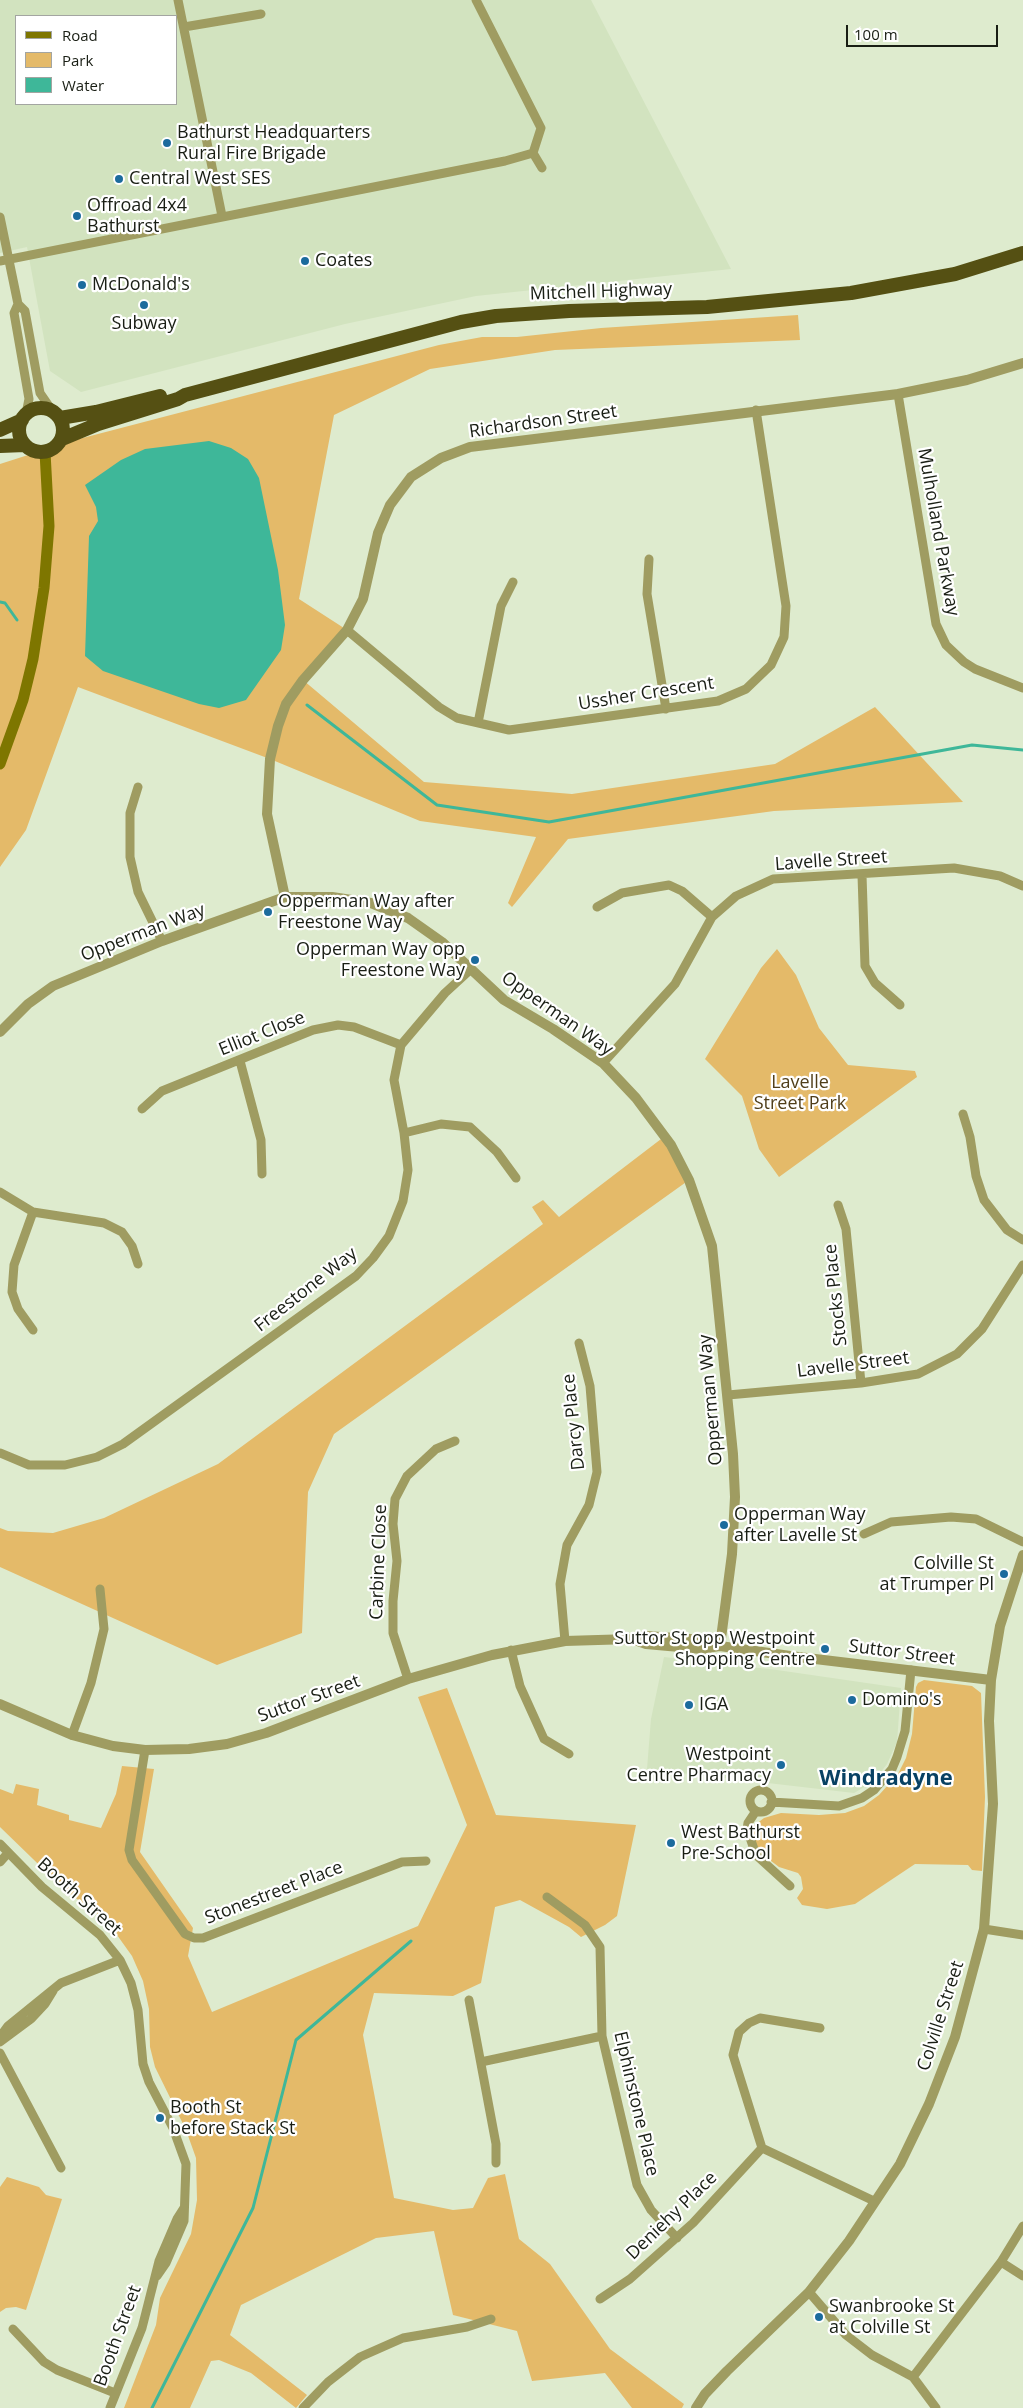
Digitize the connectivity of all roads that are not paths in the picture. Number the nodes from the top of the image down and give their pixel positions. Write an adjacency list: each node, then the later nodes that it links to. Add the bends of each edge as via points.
1 (178, 0): 4 (street)
2 (476, 0): 5 (street, via 541,128)
3 (261, 14): 4 (street)
4 (184, 27): 7 (street)
5 (533, 153): 6 (street); 7 (street)
6 (542, 168)
7 (222, 216): 10 (street)
8 (0, 217): 10 (street)
9 (1023, 253): 14 (highway, Mitchell Highway, via 955,274 851,293 707,307 496,316 461,322)
10 (4, 260): 11 (street)
11 (18, 304): 16 (street, via 25,311 40,393); 17 (street, via 14,313 29,400)
12 (1023, 363): 13 (street, Richardson Street, via 967,380)
13 (898, 394): 15 (street, Richardson Street); 26 (street, Mulholland Parkway, via 936,624 946,645 964,662 975,670)
14 (185, 395): 16 (highway, Mitchell Highway, via 172,393 96,412); 19 (highway, Mitchell Highway, via 178,400 74,432)
15 (756, 410): 25 (street, Richardson Street, via 470,447 441,458 411,477 390,505 378,533 364,599); 27 (street, Ussher Crescent, via 786,606 784,637 771,665 746,689 718,701)
16 (55, 414): 17 (highway, via 38,408); 19 (highway, via 64,431)
17 (24, 417): 18 (highway); 20 (highway, via 20,433)
18 (0, 430)
19 (62, 439): 22 (highway, via 52,450)
20 (26, 445): 21 (highway); 22 (highway)
21 (0, 446)
22 (44, 452): 29 (main road, via 49,526 43,596 23,700)
23 (649, 559): 27 (street, via 647,594)
24 (513, 582): 28 (street, via 501,606)
25 (347, 630): 28 (street, Ussher Crescent, via 439,706 458,718); 33 (street, Richardson Street, via 286,704 270,759 267,814)
26 (1023, 688)
27 (666, 709): 28 (street, Ussher Crescent, via 509,730)
28 (478, 723)
29 (0, 764)
30 (138, 787): 36 (street, via 130,813 130,857 138,892)
31 (862, 875): 32 (street, Lavelle Street, via 954,868 1000,876); 35 (street, Lavelle Street, via 774,879 736,896); 38 (street, via 865,966 875,983)
32 (1023, 886)
33 (285, 897): 36 (street, Opperman Way); 37 (street, Opperman Way, via 332,897 371,904 408,918 442,942)
34 (597, 907): 35 (street, via 622,893 669,885 682,891)
35 (712, 917): 42 (street, Lavelle Street, via 676,984)
36 (162, 941): 39 (street, Opperman Way, via 53,986 28,1004)
37 (470, 970): 40 (street, via 445,993); 42 (street, Opperman Way, via 504,1000)
38 (900, 1005)
39 (0, 1032)
40 (400, 1046): 41 (street, Elliot Close, via 354,1027 338,1025 313,1030); 45 (street, Freestone Way, via 394,1080)
41 (240, 1061): 43 (street, Elliot Close, via 162,1091); 46 (street, via 261,1140)
42 (603, 1063): 57 (street, Opperman Way, via 636,1098 671,1145 699,1208 714,1262)
43 (142, 1109)
44 (963, 1114): 51 (street, via 984,1200 1008,1230)
45 (404, 1133): 47 (street, via 442,1124 470,1127 497,1152); 59 (street, Freestone Way, via 408,1170 403,1201 389,1236 356,1276 123,1444 97,1457 65,1465 29,1465)
46 (262, 1174)
47 (516, 1178)
48 (0, 1192): 50 (street)
49 (838, 1205): 56 (street, Stocks Place, via 846,1229)
50 (33, 1212): 52 (street, via 104,1223 122,1232 132,1246); 54 (street, via 14,1265 12,1292)
51 (1023, 1240)
52 (138, 1264)
53 (1023, 1265): 56 (street, Lavelle Street, via 982,1329 957,1354 918,1374)
54 (33, 1330)
55 (579, 1343): 64 (street, Darcy Place, via 590,1386 597,1472 589,1505 567,1546 560,1584)
56 (861, 1383): 57 (street, Lavelle Street)
57 (728, 1395): 65 (street, Opperman Way, via 735,1497 732,1554)
58 (456, 1441): 68 (street, Carbine Close, via 436,1449 407,1476 395,1500 392,1524 397,1561 393,1632)
59 (0, 1453)
60 (864, 1534): 61 (street, via 890,1522 951,1517 976,1519)
61 (1023, 1542)
62 (1023, 1555): 69 (street, Colville Street, via 1000,1626)
63 (100, 1590): 71 (street, via 104,1629 91,1683)
64 (564, 1641): 65 (street, Suttor Street, via 647,1636 704,1640); 66 (street, Suttor Street)
65 (720, 1646): 67 (street, Suttor Street)
66 (511, 1650): 68 (street, Suttor Street); 73 (street, via 520,1686 544,1739)
67 (911, 1670): 69 (street, Suttor Street); 74 (street, via 904,1731 897,1757 892,1769 874,1790 839,1806)
68 (408, 1679): 72 (street, Suttor Street, via 266,1733 227,1744)
69 (991, 1680): 82 (street, Colville Street, via 989,1721 993,1804)
70 (0, 1704): 71 (street, Suttor Street)
71 (72, 1735): 72 (street, Suttor Street, via 113,1746)
72 (145, 1750): 78 (street, Stonestreet Place, via 130,1850 132,1860 185,1934 194,1938 203,1938 402,1862)
73 (569, 1754)
74 (771, 1802): 75 (street, via 766,1810); 75 (street, via 768,1793 756,1791 750,1802)
75 (756, 1811): 80 (street, via 748,1823 756,1855)
76 (0, 1844): 77 (street, Booth Street)
77 (8, 1853): 79 (street); 84 (street, Booth Street, via 42,1887 100,1935)
78 (426, 1861)
79 (0, 1862)
80 (790, 1886)
81 (547, 1898): 88 (street, Elphinstone Place, via 585,1925 600,1947)
82 (984, 1929): 83 (street); 96 (street, Colville Street, via 955,2037 929,2104 900,2164)
83 (1023, 1935)
84 (120, 1960): 85 (street, via 70,1978); 106 (street, Booth Street, via 135,1996 140,2047 148,2082 173,2128 186,2164 184,2221 157,2276 142,2328)
85 (54, 1989): 89 (street, via 8,2026); 90 (street, via 31,2020)
86 (469, 2000): 92 (street)
87 (820, 2028): 93 (street, via 760,2018 748,2023 740,2032 733,2055)
88 (602, 2036): 92 (street); 98 (street, Elphinstone Place, via 638,2185 650,2210)
89 (0, 2037)
90 (0, 2042)
91 (0, 2053): 95 (street)
92 (481, 2062): 94 (street, via 496,2144)
93 (762, 2148): 96 (street); 98 (street, Deniehy Place)
94 (496, 2162)
95 (61, 2168)
96 (874, 2201): 101 (street, Colville Street)
97 (1023, 2226): 99 (street)
98 (677, 2238): 102 (street, Deniehy Place, via 630,2279)
99 (1000, 2262): 100 (street); 105 (street)
100 (1023, 2276)
101 (810, 2292): 105 (street, via 846,2335); 109 (street, Colville Street, via 727,2371)
102 (600, 2299)
103 (491, 2319): 108 (street, via 468,2327 403,2338 360,2357 328,2382)
104 (13, 2329): 106 (street, via 44,2362)
105 (913, 2377): 110 (street)
106 (115, 2393): 107 (street, Booth Street)
107 (110, 2408)
108 (303, 2408)
109 (696, 2408)
110 (936, 2408)

